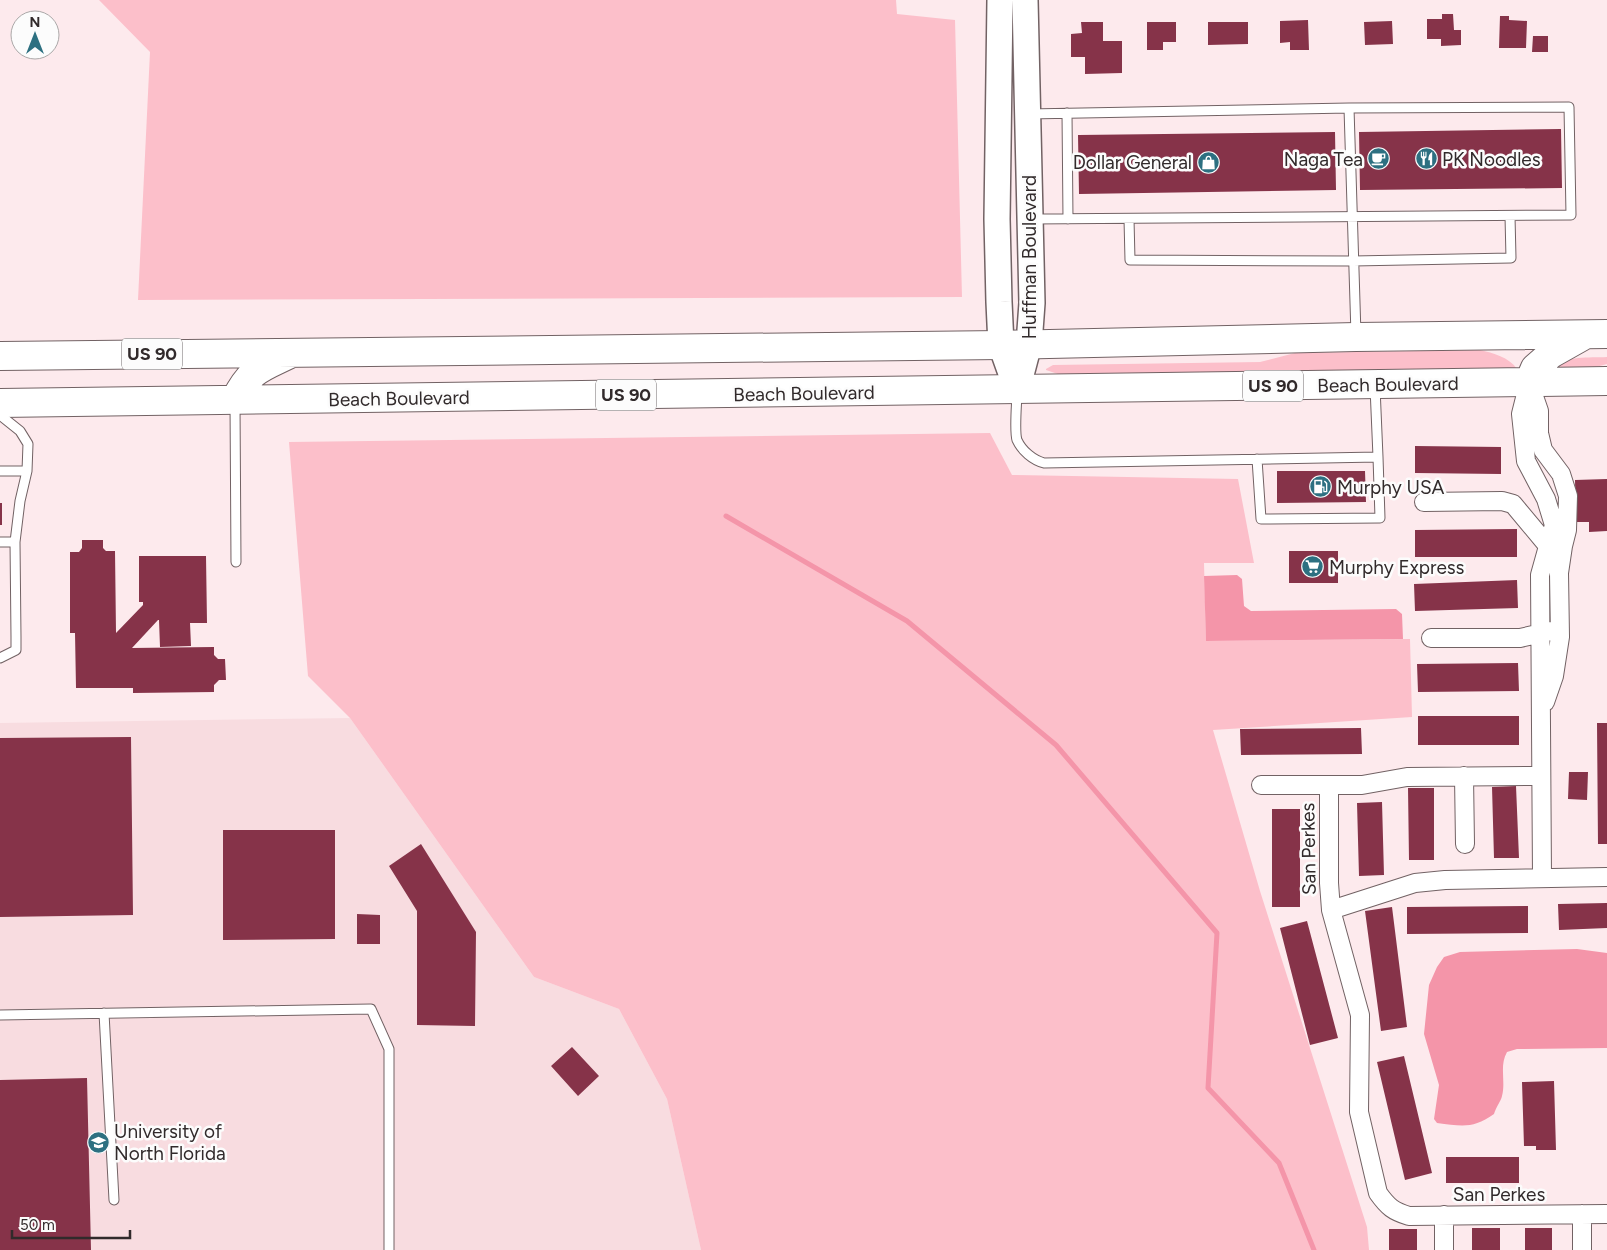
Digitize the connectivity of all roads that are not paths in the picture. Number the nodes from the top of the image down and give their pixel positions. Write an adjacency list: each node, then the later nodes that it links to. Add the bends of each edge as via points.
1 (1000, 0): 3 (street, Huffman Boulevard)
2 (1025, 0): 6 (street, Huffman Boulevard)
3 (1000, 31): 6 (street, via 1009,49 1011,109); 17 (street, Huffman Boulevard, via 997,220)
4 (1349, 108): 5 (lane); 7 (lane, via 1569,106 1571,215); 8 (lane)
5 (1067, 113): 6 (lane); 9 (lane)
6 (1027, 114): 11 (street, Huffman Boulevard)
7 (1510, 216): 8 (lane); 12 (lane, via 1511,258)
8 (1352, 217): 10 (lane); 12 (lane)
9 (1068, 219): 10 (lane); 11 (lane)
10 (1129, 219): 12 (lane, via 1130,260)
11 (1031, 220): 16 (street, Huffman Boulevard)
12 (1353, 262): 15 (lane)
13 (1596, 334): 14 (highway, US 90); 22 (highway, via 1551,354 1535,368)
14 (1489, 336): 15 (highway, US 90); 22 (highway, via 1509,348 1520,361)
15 (1356, 337): 16 (highway, US 90)
16 (1030, 344): 17 (highway, US 90); 24 (street, Huffman Boulevard)
17 (1001, 345): 18 (highway, US 90); 24 (street, Huffman Boulevard)
18 (294, 352): 19 (highway, US 90); 25 (highway, via 256,370 244,382)
19 (207, 353): 20 (highway, US 90); 25 (highway, via 230,380)
20 (0, 356)
21 (1607, 381): 22 (highway, Beach Boulevard / US 90)
22 (1529, 382): 23 (highway, Beach Boulevard / US 90); 35 (street, via 1521,414 1526,461 1546,499 1554,525); 35 (street, via 1539,411 1543,450 1561,474 1568,496 1567,530)
23 (1375, 385): 24 (highway, Beach Boulevard / US 90); 28 (lane)
24 (1017, 390): 25 (highway, Beach Boulevard / US 90); 29 (lane, via 1017,439 1035,461)
25 (235, 400): 26 (highway, Beach Boulevard / US 90); 36 (lane)
26 (0, 403)
27 (0, 415): 30 (lane, via 20,431 28,444)
28 (1378, 457): 29 (lane); 29 (lane, via 1380,518 1261,519)
29 (1257, 459)
30 (27, 471): 31 (lane); 34 (lane)
31 (0, 472)
32 (1424, 502): 35 (street, via 1502,501 1512,504)
33 (0, 542): 34 (lane)
34 (15, 542): 40 (lane, via 16,650)
35 (1555, 548): 37 (street, via 1559,573); 38 (street, via 1540,575)
36 (236, 562)
37 (1559, 630): 38 (street); 41 (street, via 1554,676)
38 (1540, 633): 39 (street, via 1520,638); 41 (street)
39 (1431, 638)
40 (0, 658)
41 (1540, 716): 43 (street)
42 (1464, 776): 43 (street, San Perkes); 45 (street, San Perkes, via 1407,777 1362,785); 46 (street)
43 (1540, 776): 47 (street)
44 (1261, 785): 45 (street)
45 (1328, 786): 49 (street, San Perkes)
46 (1464, 844)
47 (1542, 877): 48 (street); 49 (street, via 1415,883)
48 (1607, 877)
49 (1331, 910): 55 (street, San Perkes, via 1360,1015 1359,1112 1378,1193 1395,1212 1409,1216)
50 (104, 1013): 51 (lane); 52 (lane); 56 (lane, via 370,1009 389,1049)
51 (0, 1015)
52 (114, 1200)
53 (1582, 1214): 54 (street, San Perkes); 55 (street, San Perkes); 58 (street)
54 (1607, 1214)
55 (1444, 1215): 57 (street)
56 (389, 1250)
57 (1444, 1250)
58 (1582, 1250)

